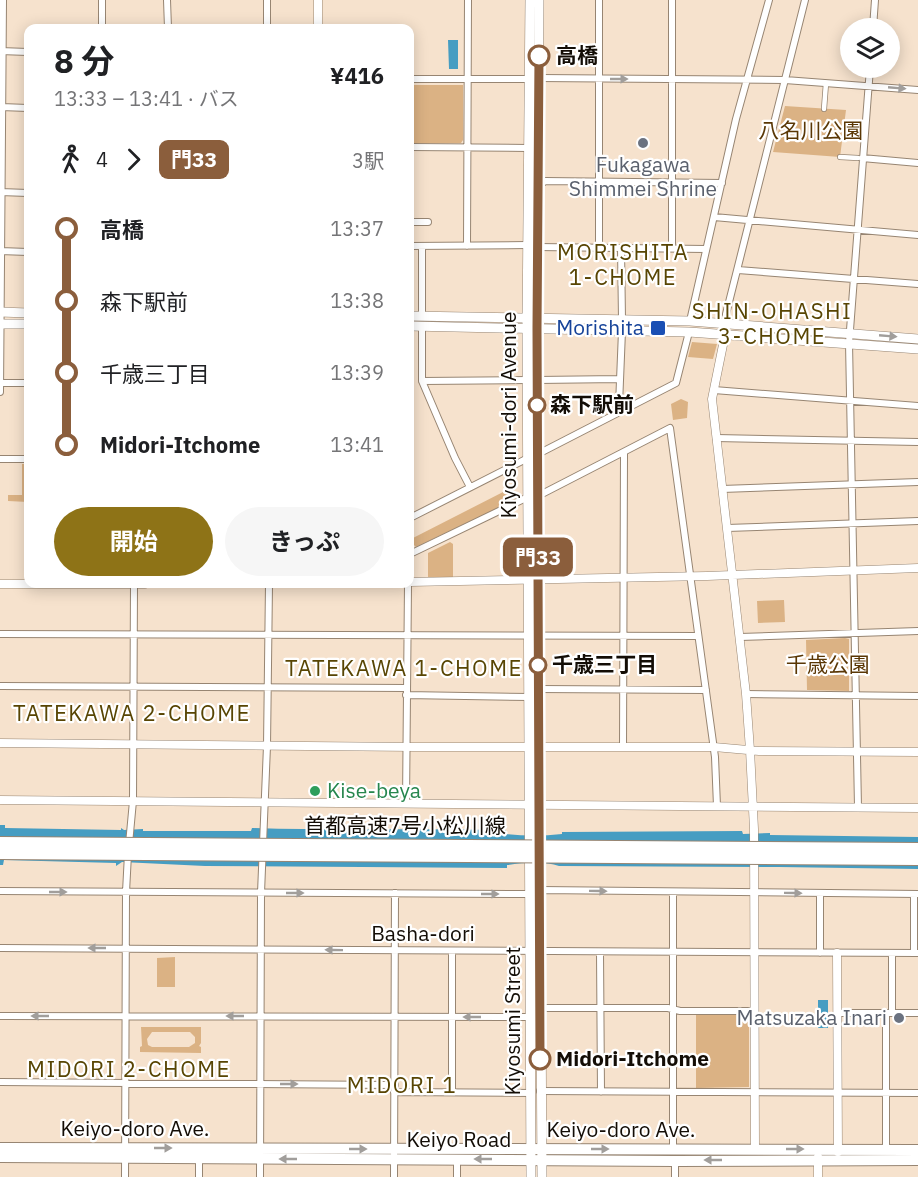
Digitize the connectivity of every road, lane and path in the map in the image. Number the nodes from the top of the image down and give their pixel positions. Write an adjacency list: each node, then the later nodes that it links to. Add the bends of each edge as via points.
1 (3, 0): 19 (street)
2 (102, 0): 15 (street)
3 (167, 0): 16 (street)
4 (267, 0): 17 (street)
5 (318, 0): 18 (street)
6 (468, 0): 23 (street)
7 (530, 0): 24 (main road, Kiyosumi-dori Avenue)
8 (539, 0): 24 (main road, Kiyosumi-dori Avenue)
9 (599, 0): 25 (street)
10 (672, 0): 26 (street)
11 (769, 0): 27 (street)
12 (805, 0): 28 (street)
13 (875, 0): 14 (street)
14 (874, 18)
15 (102, 24)
16 (168, 24)
17 (267, 24)
18 (318, 24)
19 (1, 52): 20 (street); 32 (street)
20 (24, 52)
21 (869, 78): 30 (street)
22 (414, 79): 23 (street)
23 (468, 79): 24 (street); 36 (street)
24 (534, 79): 25 (street); 37 (main road, Kiyosumi-dori Avenue); 44 (main road, Kiyosumi-dori Avenue)
25 (599, 79): 26 (street, one-way to 26); 41 (street)
26 (672, 79): 27 (street); 42 (street)
27 (747, 79): 28 (street); 43 (street)
28 (784, 80): 29 (street); 48 (street)
29 (826, 83): 30 (street); 34 (street)
30 (868, 86): 31 (street, one-way to 31); 39 (street)
31 (918, 90)
32 (1, 107): 33 (street); 45 (street)
33 (24, 108)
34 (824, 109)
35 (414, 147): 36 (street)
36 (468, 147): 37 (street); 55 (street)
37 (529, 147): 56 (main road, Kiyosumi-dori Avenue)
38 (840, 157): 39 (street)
39 (860, 158): 40 (street); 51 (street)
40 (918, 163)
41 (599, 181): 42 (street); 44 (street, via 545,181); 58 (street)
42 (672, 182): 43 (street); 60 (street)
43 (722, 183): 47 (street)
44 (538, 187): 57 (main road, Kiyosumi-dori Avenue)
45 (1, 192): 46 (street); 62 (street)
46 (24, 193)
47 (714, 217): 48 (street); 61 (street)
48 (750, 220): 51 (street); 64 (street)
49 (414, 222): 50 (street)
50 (428, 222)
51 (857, 230): 52 (street); 65 (street)
52 (918, 235)
53 (414, 246): 54 (street)
54 (422, 246): 55 (street); 71 (street)
55 (467, 246): 56 (street)
56 (527, 246): 77 (main road, Kiyosumi-dori Avenue)
57 (537, 247): 58 (street); 77 (main road, Kiyosumi-dori Avenue)
58 (599, 247): 59 (street)
59 (621, 248): 60 (street); 70 (street)
60 (672, 248): 61 (street)
61 (706, 249): 72 (street)
62 (1, 252): 63 (street); 67 (street)
63 (24, 252)
64 (738, 270): 65 (street); 73 (street)
65 (853, 279): 66 (street); 81 (street)
66 (918, 284)
67 (1, 312): 68 (main road); 74 (street)
68 (24, 313)
69 (414, 318): 71 (main road)
70 (622, 319): 72 (main road); 77 (main road)
71 (422, 321): 76 (main road); 77 (main road); 86 (street)
72 (690, 321): 73 (main road)
73 (726, 323): 80 (street); 81 (main road)
74 (1, 324): 75 (main road); 87 (street)
75 (24, 324)
76 (414, 324)
77 (532, 324): 78 (main road); 85 (main road, Kiyosumi-dori Avenue)
78 (622, 331): 79 (main road); 84 (street)
79 (689, 332): 80 (main road); 93 (street, via 676,383)
80 (725, 335): 81 (main road); 89 (street)
81 (850, 338): 82 (main road, one-way to 82); 83 (main road); 91 (street)
82 (918, 339)
83 (918, 349)
84 (620, 379): 85 (street); 93 (street)
85 (532, 380): 86 (street); 98 (main road, Kiyosumi-dori Avenue); 99 (main road, Kiyosumi-dori Avenue)
86 (422, 381): 104 (street)
87 (0, 383): 88 (street); 90 (street)
88 (24, 383)
89 (714, 390): 91 (street); 94 (street)
90 (0, 392)
91 (850, 401): 92 (street); 95 (street)
92 (918, 406)
93 (622, 410): 98 (street)
94 (716, 438): 95 (street); 105 (street)
95 (851, 440): 96 (street); 103 (street)
96 (918, 441)
97 (624, 453): 106 (street); 116 (street, via 670,428); 117 (street)
98 (538, 454): 106 (main road, Kiyosumi-dori Avenue)
99 (528, 458): 104 (street); 107 (main road, Kiyosumi-dori Avenue)
100 (0, 459): 101 (street)
101 (24, 459)
102 (918, 482): 103 (street)
103 (852, 484): 105 (street); 110 (street)
104 (470, 487): 108 (street)
105 (722, 489): 111 (street)
106 (538, 496): 118 (main road, Kiyosumi-dori Avenue)
107 (528, 497): 112 (street); 118 (main road, Kiyosumi-dori Avenue)
108 (414, 516)
109 (918, 521): 110 (street)
110 (853, 523): 111 (street); 114 (street)
111 (727, 528): 115 (street)
112 (414, 552)
113 (918, 568): 114 (street)
114 (854, 570): 115 (street); 126 (street)
115 (733, 576): 116 (street); 134 (street)
116 (689, 577): 117 (street); 133 (street)
117 (624, 579): 118 (street); 132 (street)
118 (533, 581): 119 (street); 131 (main road, Kiyosumi-dori Avenue)
119 (414, 583)
120 (0, 584): 121 (street)
121 (24, 584)
122 (134, 588): 128 (street)
123 (269, 588): 129 (street)
124 (409, 588): 130 (street)
125 (918, 631): 126 (street)
126 (855, 633): 134 (street); 143 (street)
127 (0, 634): 128 (street)
128 (133, 635): 129 (street); 136 (street)
129 (268, 635): 130 (street); 137 (street)
130 (407, 635): 131 (street); 141 (street)
131 (534, 635): 132 (street); 138 (main road, Kiyosumi-dori Avenue); 145 (main road, Kiyosumi-dori Avenue)
132 (623, 635): 133 (street); 139 (street)
133 (698, 636): 140 (street)
134 (740, 637): 142 (street)
135 (0, 686): 136 (street)
136 (134, 687): 137 (street); 147 (street)
137 (268, 687): 141 (street); 148 (street)
138 (539, 689): 139 (street); 150 (main road, Kiyosumi-dori Avenue)
139 (622, 689): 140 (street); 151 (street)
140 (706, 690): 152 (street)
141 (407, 691): 145 (street); 149 (street)
142 (746, 694): 143 (street); 153 (street)
143 (856, 695): 144 (street); 154 (street)
144 (918, 696)
145 (530, 697): 150 (main road, Kiyosumi-dori Avenue)
146 (0, 743): 147 (street)
147 (134, 745): 148 (street); 157 (street)
148 (267, 746): 149 (street); 158 (street)
149 (406, 747): 150 (street); 159 (street)
150 (534, 747): 151 (street); 160 (main road, Kiyosumi-dori Avenue)
151 (623, 747): 152 (street)
152 (714, 747): 153 (street); 161 (street)
153 (750, 750): 154 (street); 162 (street)
154 (858, 752): 155 (street); 163 (street)
155 (918, 752)
156 (0, 800): 157 (street)
157 (133, 801): 158 (street); 170 (street, bridge)
158 (265, 802): 159 (street); 174 (street, bridge)
159 (406, 803): 160 (street)
160 (535, 804): 161 (street); 171 (main road, Kiyosumi-dori Avenue)
161 (717, 806): 162 (street)
162 (753, 806): 163 (street); 173 (street)
163 (858, 807): 164 (street)
164 (918, 808)
165 (0, 843): 166 (highway, 首都高速7号小松川線, bridge)
166 (918, 849)
167 (0, 853): 168 (highway, 首都高速7号小松川線, bridge)
168 (918, 859)
169 (0, 891): 170 (street, one-way to 170)
170 (126, 892): 174 (street); 179 (street)
171 (535, 892): 172 (street, one-way to 172); 175 (street, one-way to 171); 183 (main road, Kiyosumi-dori Avenue)
172 (673, 892): 173 (street); 185 (street)
173 (754, 892): 176 (street, one-way to 176); 186 (street)
174 (261, 893): 175 (street, one-way to 175); 180 (street)
175 (396, 893): 181 (street)
176 (820, 893): 177 (street); 187 (street)
177 (916, 894): 190 (street)
178 (0, 948): 179 (street, Basha-dori, one-way to 178)
179 (127, 949): 180 (street, Basha-dori); 199 (street)
180 (261, 950): 181 (street, Basha-dori, one-way to 180); 200 (street)
181 (395, 951): 182 (street, Basha-dori); 201 (street)
182 (452, 951): 183 (street, Basha-dori); 202 (street)
183 (536, 952): 184 (street, Basha-dori); 191 (main road, Kiyosumi-dori Avenue); 203 (main road, Kiyosumi Street)
184 (600, 952): 185 (street, Basha-dori); 192 (street)
185 (673, 952): 186 (street, Basha-dori); 193 (street)
186 (754, 953): 187 (street, Basha-dori); 194 (street)
187 (820, 953): 188 (street, Basha-dori)
188 (837, 953): 189 (street, Basha-dori); 195 (street)
189 (892, 953): 190 (street, Basha-dori); 196 (street)
190 (916, 953)
191 (540, 1008): 192 (street); 209 (main road, Kiyosumi-dori Avenue)
192 (601, 1008): 193 (street); 210 (street)
193 (673, 1008): 194 (street); 211 (street)
194 (754, 1011): 212 (street)
195 (837, 1013): 196 (street); 213 (street)
196 (889, 1013): 197 (street); 214 (street)
197 (918, 1013)
198 (0, 1016): 199 (street, one-way to 198)
199 (126, 1016): 200 (street, one-way to 199); 205 (street)
200 (261, 1017): 201 (street); 206 (street)
201 (394, 1017): 202 (street); 207 (street)
202 (452, 1017): 203 (street, one-way to 202); 208 (street)
203 (531, 1017): 209 (main road, Kiyosumi Street)
204 (0, 1082): 205 (street)
205 (126, 1082): 206 (street); 220 (street)
206 (260, 1084): 207 (street, one-way to 207); 221 (street)
207 (394, 1088): 208 (street); 222 (street)
208 (452, 1092): 209 (street)
209 (535, 1092): 210 (street); 223 (main road, Kiyosumi Street)
210 (601, 1092): 211 (street)
211 (673, 1092): 212 (street); 226 (street)
212 (755, 1093): 213 (street); 217 (street)
213 (838, 1093): 214 (street); 225 (street)
214 (886, 1093): 215 (street); 218 (street)
215 (918, 1093)
216 (0, 1148): 220 (highway, Keiyo-doro Ave.)
217 (755, 1149): 224 (highway, Keiyo-doro Ave., one-way to 224); 226 (highway, Keiyo-doro Ave.)
218 (886, 1150): 219 (highway); 225 (highway)
219 (918, 1150)
220 (125, 1153): 221 (highway, Keiyo-doro Ave., one-way to 221); 227 (highway, Keiyo Road); 228 (highway, Keiyo Road); 231 (street)
221 (260, 1154): 222 (highway, Keiyo Road); 228 (highway, Keiyo Road); 233 (street)
222 (394, 1154): 223 (highway, Keiyo-doro Ave.); 229 (highway, Keiyo Road); 234 (street)
223 (536, 1154): 226 (highway, Keiyo Road); 229 (highway, Keiyo Road, one-way to 229); 236 (main road, Kiyosumi Street); 237 (main road, Kiyosumi Street)
224 (818, 1154): 225 (highway, Keiyo Road); 226 (highway, Keiyo Road, one-way to 226); 239 (street)
225 (838, 1154): 230 (highway, Keiyo Road)
226 (674, 1155): 238 (street)
227 (0, 1157)
228 (199, 1158): 232 (street)
229 (457, 1159): 235 (street)
230 (918, 1160)
231 (125, 1177)
232 (199, 1177)
233 (260, 1177)
234 (394, 1177)
235 (457, 1177)
236 (531, 1177)
237 (542, 1177)
238 (675, 1177)
239 (818, 1177)

